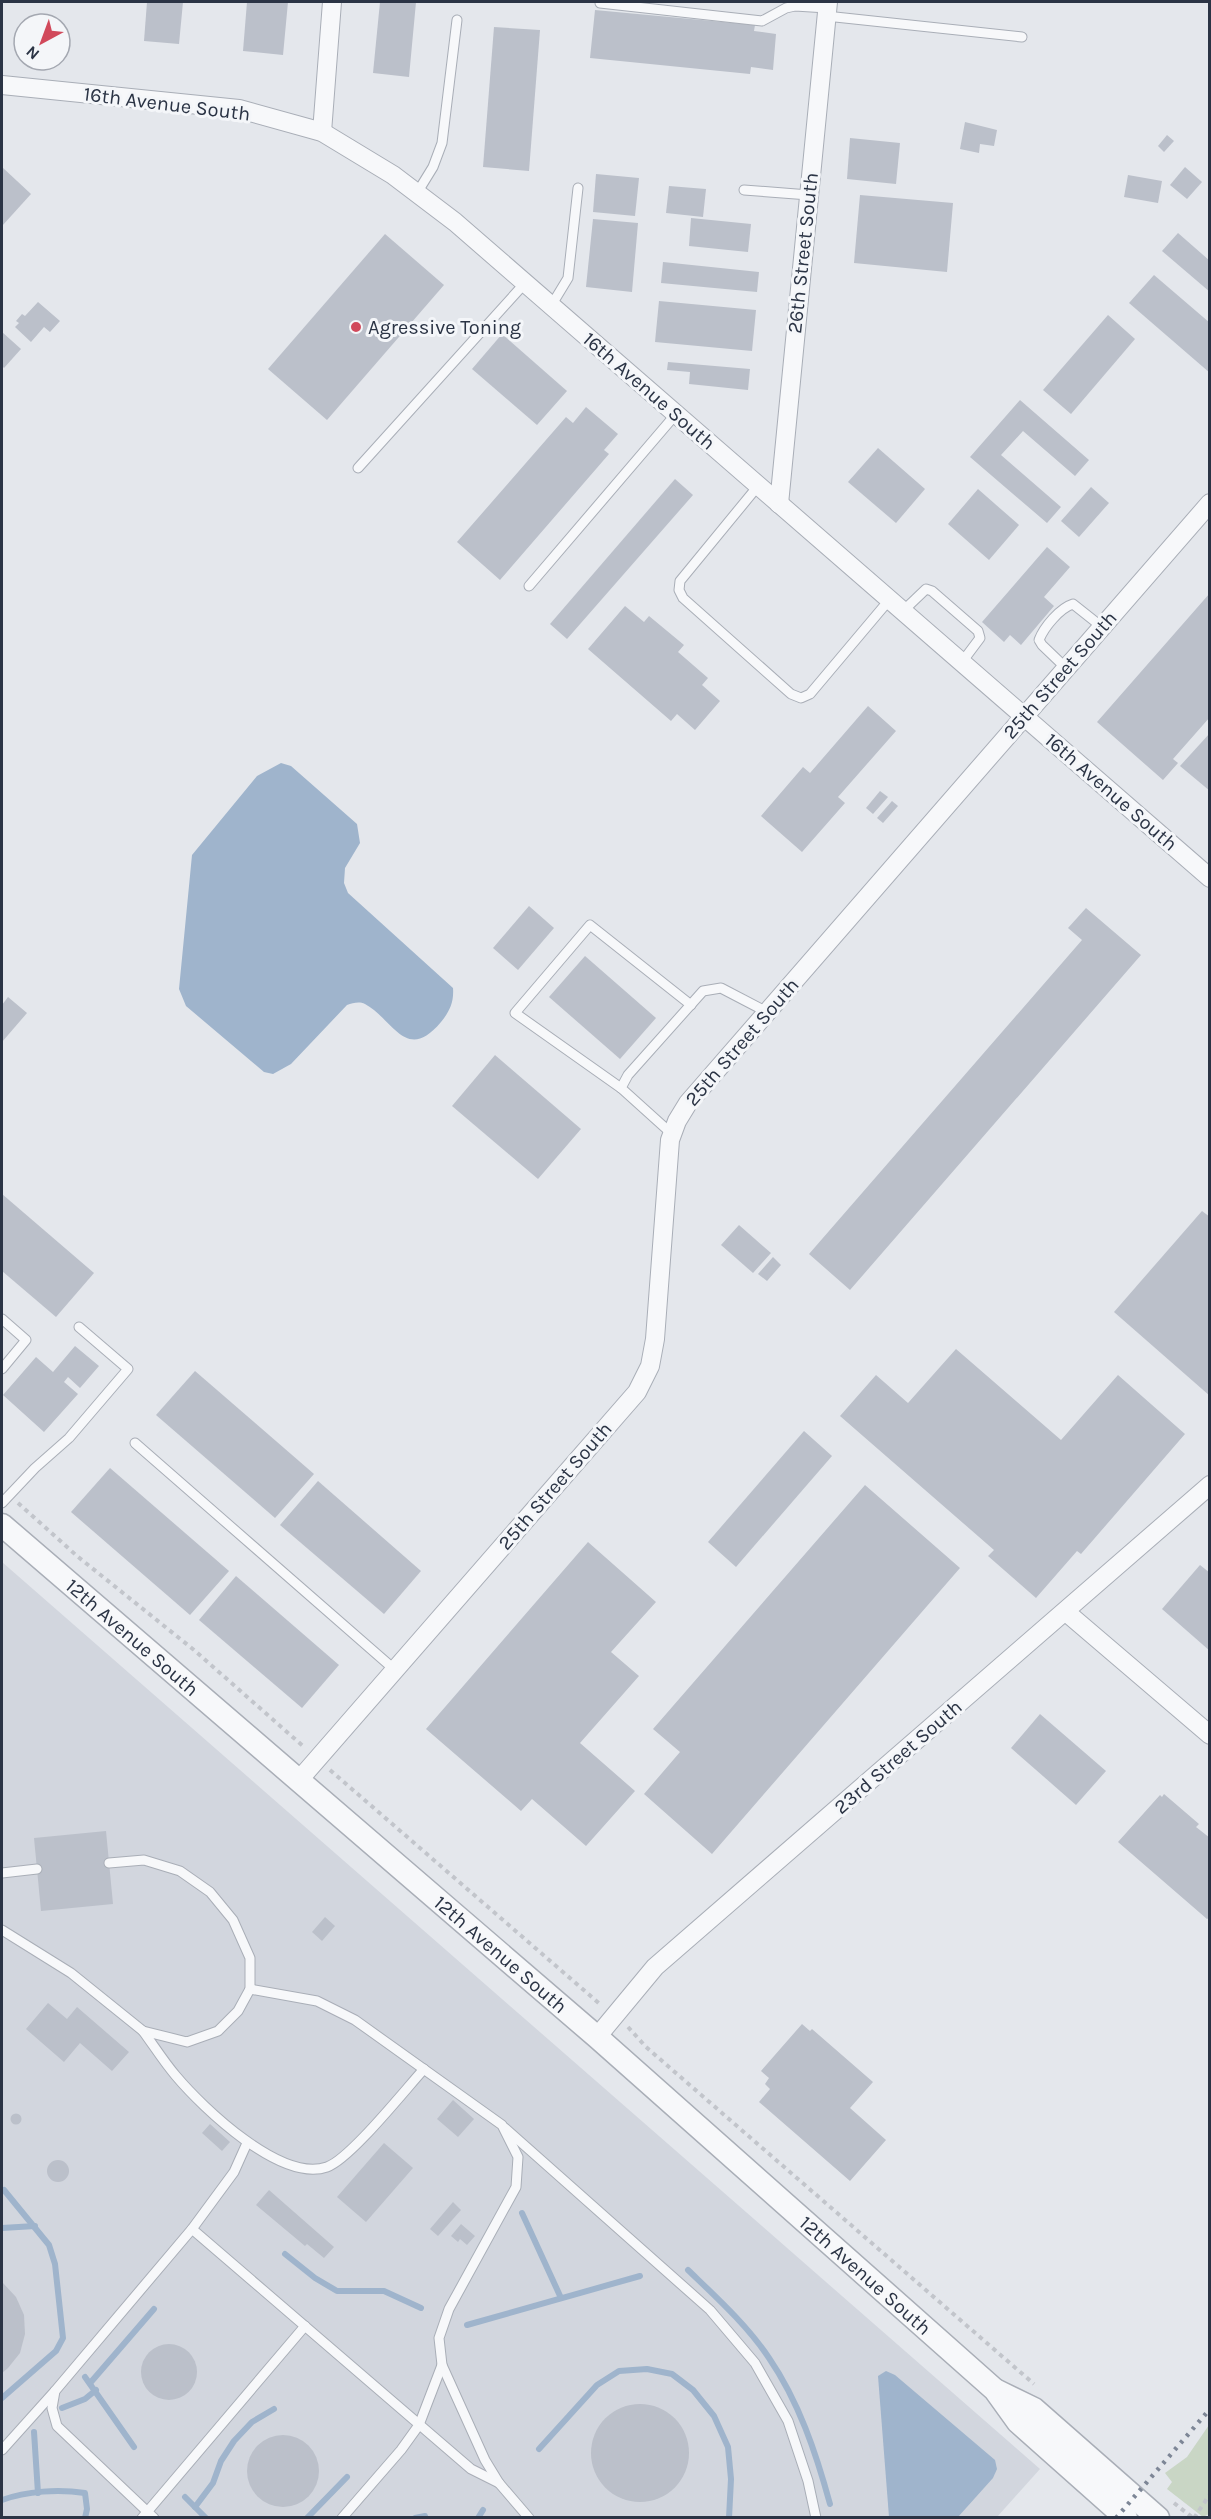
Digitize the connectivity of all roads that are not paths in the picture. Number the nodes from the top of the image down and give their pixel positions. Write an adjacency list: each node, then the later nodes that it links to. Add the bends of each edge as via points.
1 (332, 2): 7 (street)
2 (600, 3): 3 (lane, via 762,21 795,6)
3 (827, 8): 5 (lane); 11 (street, 26th Street South)
4 (457, 20): 10 (lane, via 442,143)
5 (1022, 37)
6 (2, 85): 7 (street, 16th Avenue South, via 239,109)
7 (322, 132): 10 (street, 16th Avenue South)
8 (578, 188): 13 (lane, via 568,278)
9 (744, 190): 11 (lane)
10 (417, 193): 12 (street, 16th Avenue South)
11 (809, 195): 18 (street, 26th Street South)
12 (525, 283): 13 (street, 16th Avenue South); 15 (lane)
13 (551, 306): 14 (street, 16th Avenue South)
14 (676, 414): 16 (street, 16th Avenue South); 19 (lane)
15 (358, 468)
16 (758, 486): 18 (street, 16th Avenue South); 20 (lane, via 680,581 679,591 791,694 801,699 810,694)
17 (1209, 503): 21 (street, 25th Street South)
18 (779, 504): 20 (street, 16th Avenue South)
19 (529, 586)
20 (897, 605): 22 (street, 16th Avenue South); 22 (lane, via 926,588 978,631 978,644)
21 (1102, 627): 23 (street, 25th Street South); 23 (lane, via 1073,604 1065,606 1042,632 1042,645)
22 (962, 662): 24 (street, 16th Avenue South)
23 (1066, 668): 24 (street, 25th Street South)
24 (1025, 716): 25 (street, 16th Avenue South); 27 (street, 25th Street South)
25 (1209, 878)
26 (691, 1005): 27 (lane, via 703,991 721,988); 28 (lane, via 628,1075); 28 (lane, via 590,925 516,1013)
27 (767, 1012): 29 (street, 25th Street South, via 688,1103)
28 (621, 1088): 29 (lane)
29 (672, 1134): 38 (street, 25th Street South, via 651,1366 637,1392)
30 (2, 1318): 32 (lane, via 26,1340)
31 (79, 1327): 35 (lane, via 128,1369 69,1438)
32 (2, 1370)
33 (135, 1443): 38 (lane)
34 (1209, 1485): 37 (street, 23rd Street South)
35 (2, 1503)
36 (2, 1525): 40 (street, 12th Avenue South)
37 (1066, 1612): 39 (street); 47 (street, 23rd Street South, via 655,1967)
38 (395, 1670): 40 (street, 25th Street South)
39 (1209, 1735)
40 (299, 1780): 47 (street, 12th Avenue South)
41 (109, 1863): 45 (lane, via 144,1860 180,1871 210,1892 232,1920 250,1958)
42 (37, 1869): 43 (lane)
43 (2, 1873)
44 (2, 1932): 46 (lane, via 71,1973)
45 (250, 1989): 46 (lane, via 238,2011 218,2031 187,2042); 48 (lane, via 317,2001 355,2020)
46 (143, 2031): 50 (lane, via 176,2077)
47 (597, 2037): 54 (street, 12th Avenue South)
48 (424, 2069): 49 (lane); 50 (lane, via 345,2156 326,2168 277,2162)
49 (502, 2125): 53 (lane, via 518,2157 516,2187 449,2309 439,2338); 65 (lane, via 710,2310 755,2363 788,2421)
50 (247, 2143): 51 (lane, via 234,2172)
51 (192, 2229): 52 (lane); 55 (lane)
52 (305, 2326): 56 (lane); 61 (lane)
53 (442, 2366): 56 (lane); 58 (lane)
54 (995, 2390): 60 (street, 12th Avenue South, via 1034,2409); 66 (street, 12th Avenue South, via 1018,2422)
55 (55, 2391): 57 (lane); 61 (lane, via 52,2408 57,2426)
56 (419, 2425): 58 (lane, via 471,2469); 62 (lane)
57 (2, 2450)
58 (499, 2483): 59 (lane)
59 (518, 2506): 63 (lane); 64 (lane)
60 (1162, 2507)
61 (148, 2516)
62 (342, 2517)
63 (515, 2517)
64 (529, 2517)
65 (816, 2517)
66 (1126, 2517)

